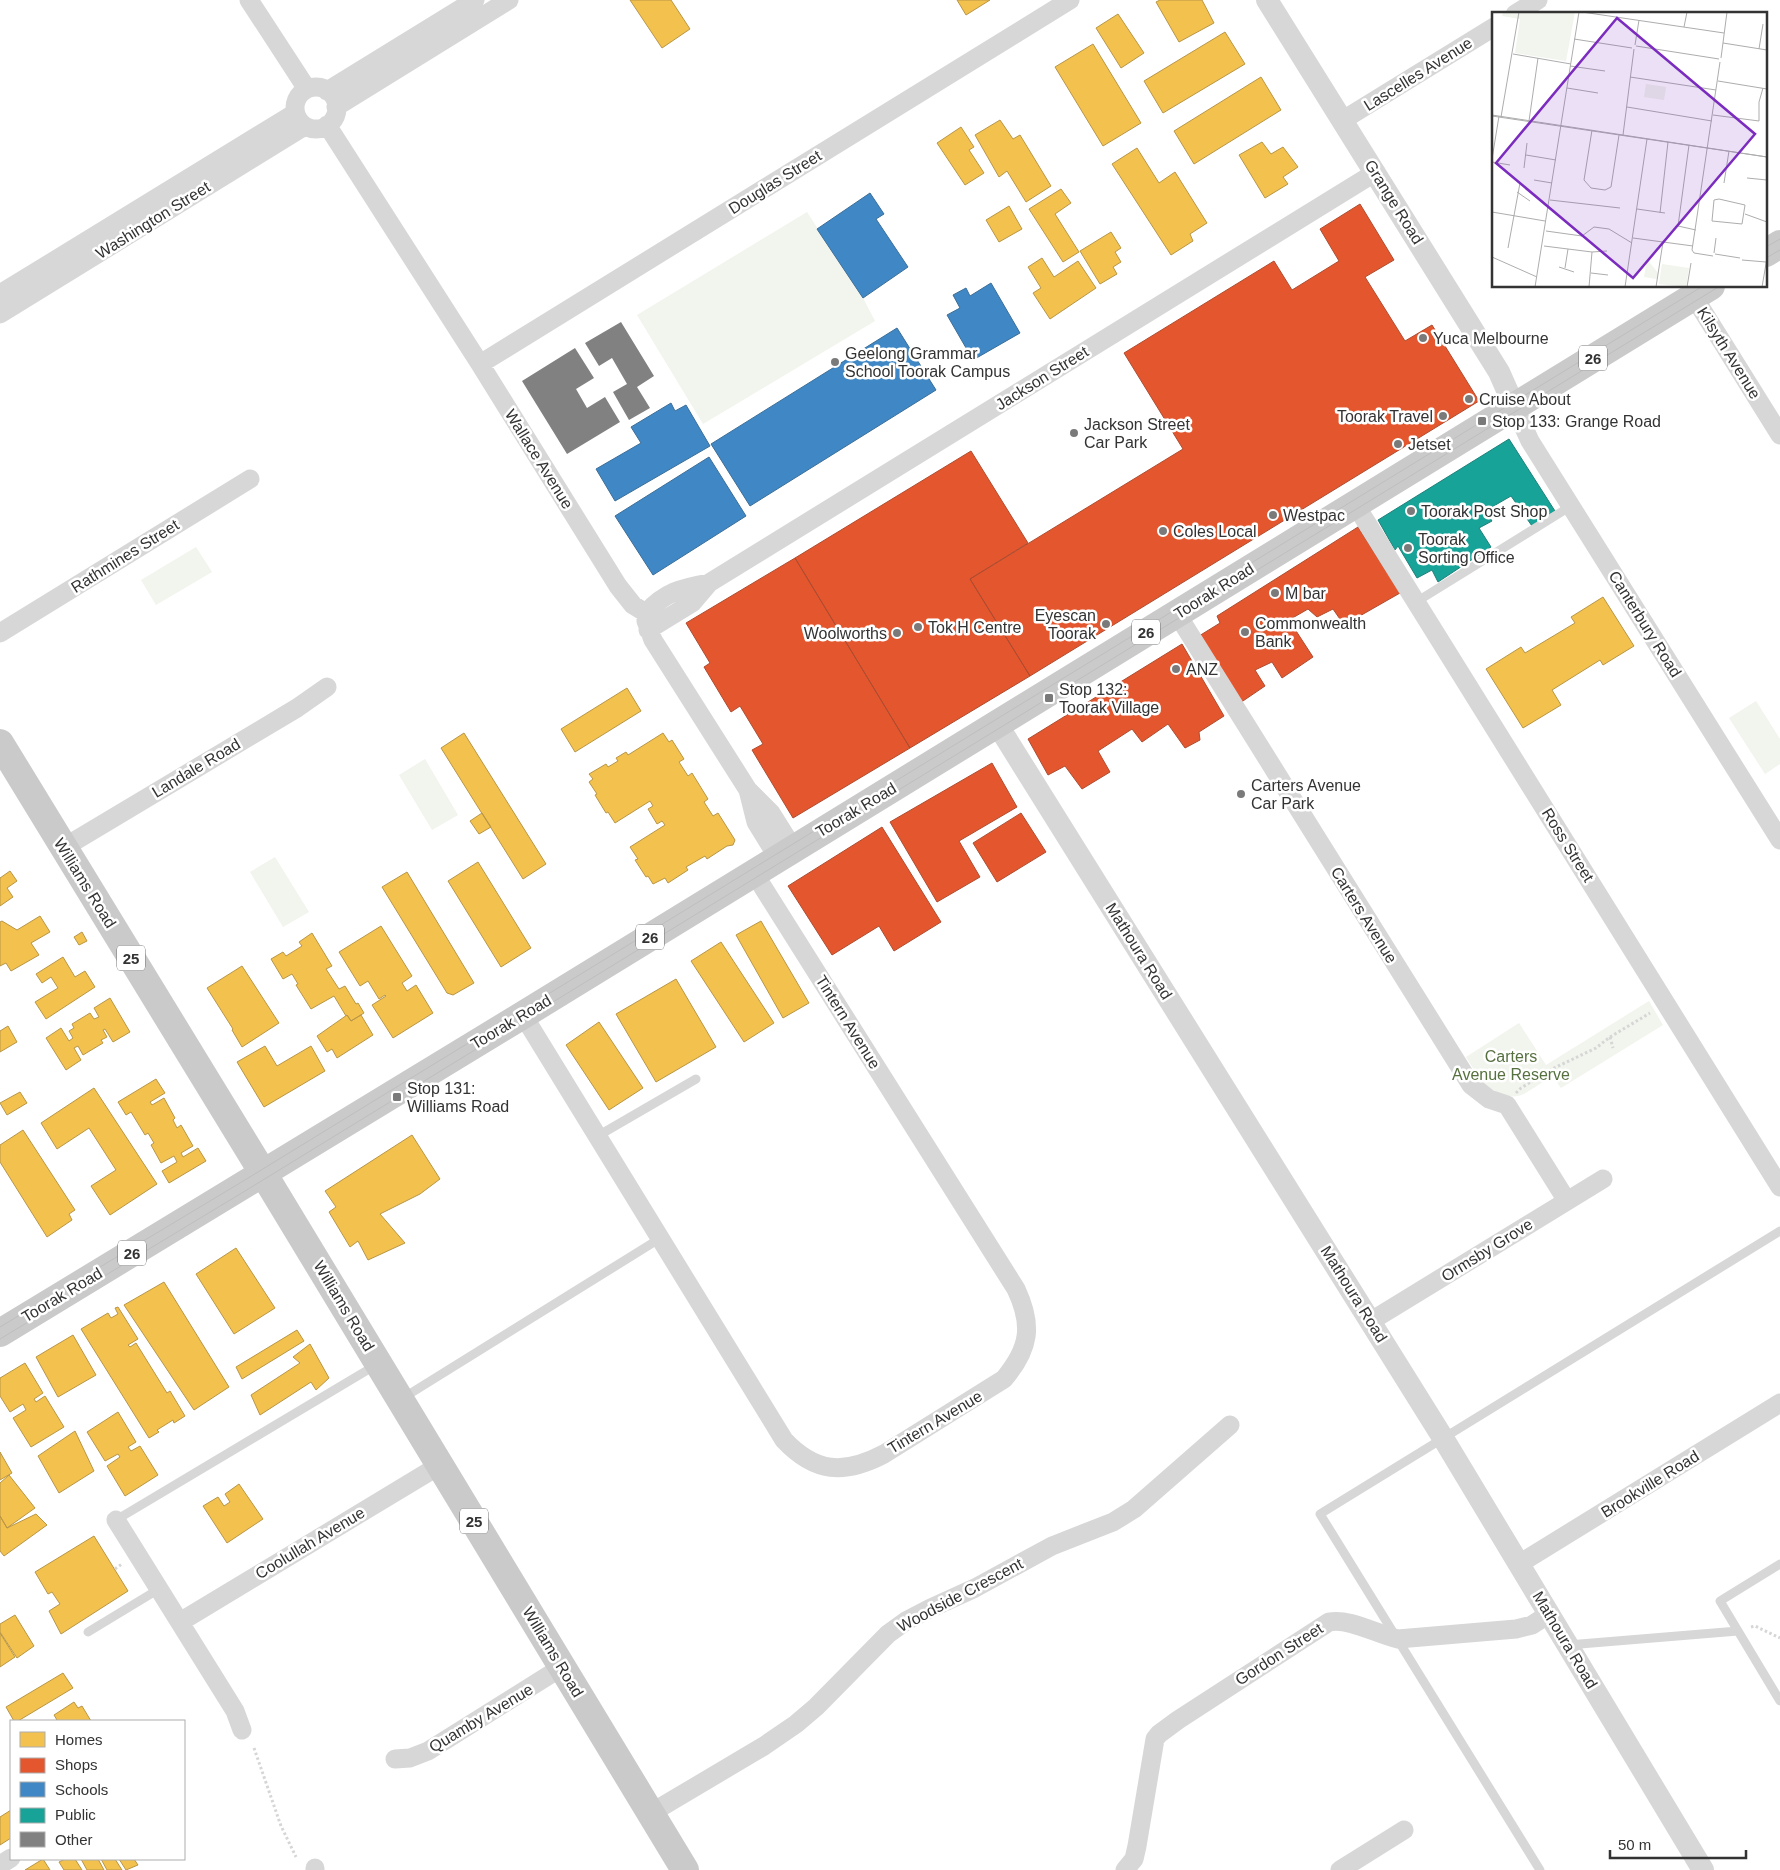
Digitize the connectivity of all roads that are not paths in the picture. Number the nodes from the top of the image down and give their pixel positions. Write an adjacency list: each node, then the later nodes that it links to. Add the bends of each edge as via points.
1 (249, 0): 9 (street)
2 (476, 0): 10 (street)
3 (509, 0): 10 (street)
4 (1070, 0): 20 (street, Douglas Street)
5 (1267, 0): 12 (street, Grange Road)
6 (1538, 0): 7 (street)
7 (1519, 12)
8 (1492, 28): 12 (street, Lascelles Avenue)
9 (307, 90): 10 (street, via 317,88); 11 (street, via 295,107)
10 (332, 99): 13 (street, via 334,118)
11 (300, 120): 13 (street, via 319,129); 18 (street, Washington Street); 19 (street, Washington Street)
12 (1343, 120): 14 (street, Grange Road)
13 (327, 126): 20 (street, Wallace Avenue)
14 (1376, 172): 21 (street, Grange Road, via 1499,372); 28 (street, Jackson Street, via 709,583 692,603)
15 (1780, 244): 16 (main road)
16 (1768, 251)
17 (1703, 292): 21 (main road, Toorak Road / 26); 22 (street, Kilsyth Avenue)
18 (0, 294)
19 (0, 314)
20 (480, 364): 28 (street, Wallace Avenue, via 618,586)
21 (1514, 406): 24 (main road, Toorak Road / 26); 25 (street, Canterbury Road, via 1530,441)
22 (1780, 435)
23 (250, 479): 29 (street, Rathmines Street)
24 (1355, 504): 26 (street, Ross Street); 27 (main road, Toorak Road / 26)
25 (1571, 506): 26 (lane); 33 (street, Canterbury Road)
26 (1416, 602): 42 (street, Ross Street)
27 (1177, 614): 31 (main road, Toorak Road / 26); 43 (street, Carters Avenue, via 1471,1085 1489,1099 1508,1105)
28 (647, 622): 35 (street, Wallace Avenue, via 653,640 748,790 756,822)
29 (0, 633)
30 (327, 687): 34 (street, Landale Road)
31 (997, 724): 35 (main road, Toorak Road / 26); 46 (street, Mathoura Road)
32 (0, 743): 34 (main road, Williams Road / 25)
33 (1780, 840)
34 (63, 848): 40 (main road, Williams Road / 25)
35 (785, 853): 36 (main road, Toorak Road / 26)
36 (754, 873): 37 (main road, Toorak Road / 26); 45 (street, Tintern Avenue, via 1016,1289 1027,1317 1023,1349 1004,1379 884,1454 851,1467 822,1466 806,1460 784,1440)
37 (522, 1015): 39 (street, Tintern Avenue); 40 (main road, Toorak Road / 26)
38 (696, 1079): 39 (lane)
39 (596, 1137): 45 (street, Tintern Avenue)
40 (264, 1173): 47 (main road, Toorak Road / 26); 48 (main road, Williams Road / 25)
41 (1603, 1178): 43 (street, Ormsby Grove)
42 (1780, 1188)
43 (1567, 1201): 46 (street, Ormsby Grove)
44 (1780, 1231): 52 (lane)
45 (659, 1239): 49 (lane)
46 (1371, 1321): 52 (street, Mathoura Road)
47 (0, 1333)
48 (378, 1363): 49 (main road, Williams Road / 25); 54 (lane)
49 (400, 1399): 53 (main road, Williams Road / 25)
50 (1778, 1410): 55 (street, Brookville Road)
51 (1230, 1425): 68 (street, Woodside Crescent, via 1134,1509 1113,1522 1052,1546 906,1621 882,1640 796,1724)
52 (1444, 1438): 55 (street, Mathoura Road); 62 (lane, via 1320,1514)
53 (440, 1464): 59 (street, Coolullah Avenue); 64 (main road, Williams Road / 25)
54 (116, 1520): 57 (street)
55 (1519, 1564): 58 (street, Mathoura Road)
56 (1780, 1564): 60 (lane, via 1720,1601)
57 (159, 1589): 59 (street); 61 (lane)
58 (1549, 1614): 62 (street, Gordon Street, via 1532,1625 1516,1629); 63 (street, Mathoura Road)
59 (180, 1622): 66 (street)
60 (1738, 1631): 63 (lane); 65 (lane)
61 (88, 1632)
62 (1398, 1639): 71 (street, Gordon Street, via 1339,1620 1329,1622 1159,1734 1152,1750 1137,1846); 73 (lane)
63 (1568, 1645): 74 (street, Mathoura Road)
64 (562, 1667): 67 (street, Quamby Avenue, via 428,1751 410,1758); 68 (main road, Williams Road / 25)
65 (1780, 1701)
66 (242, 1730)
67 (395, 1759)
68 (650, 1813): 70 (main road, Williams Road / 25)
69 (1404, 1830): 72 (street)
70 (685, 1870)
71 (1126, 1870)
72 (1340, 1870)
73 (1540, 1870)
74 (1703, 1870)

